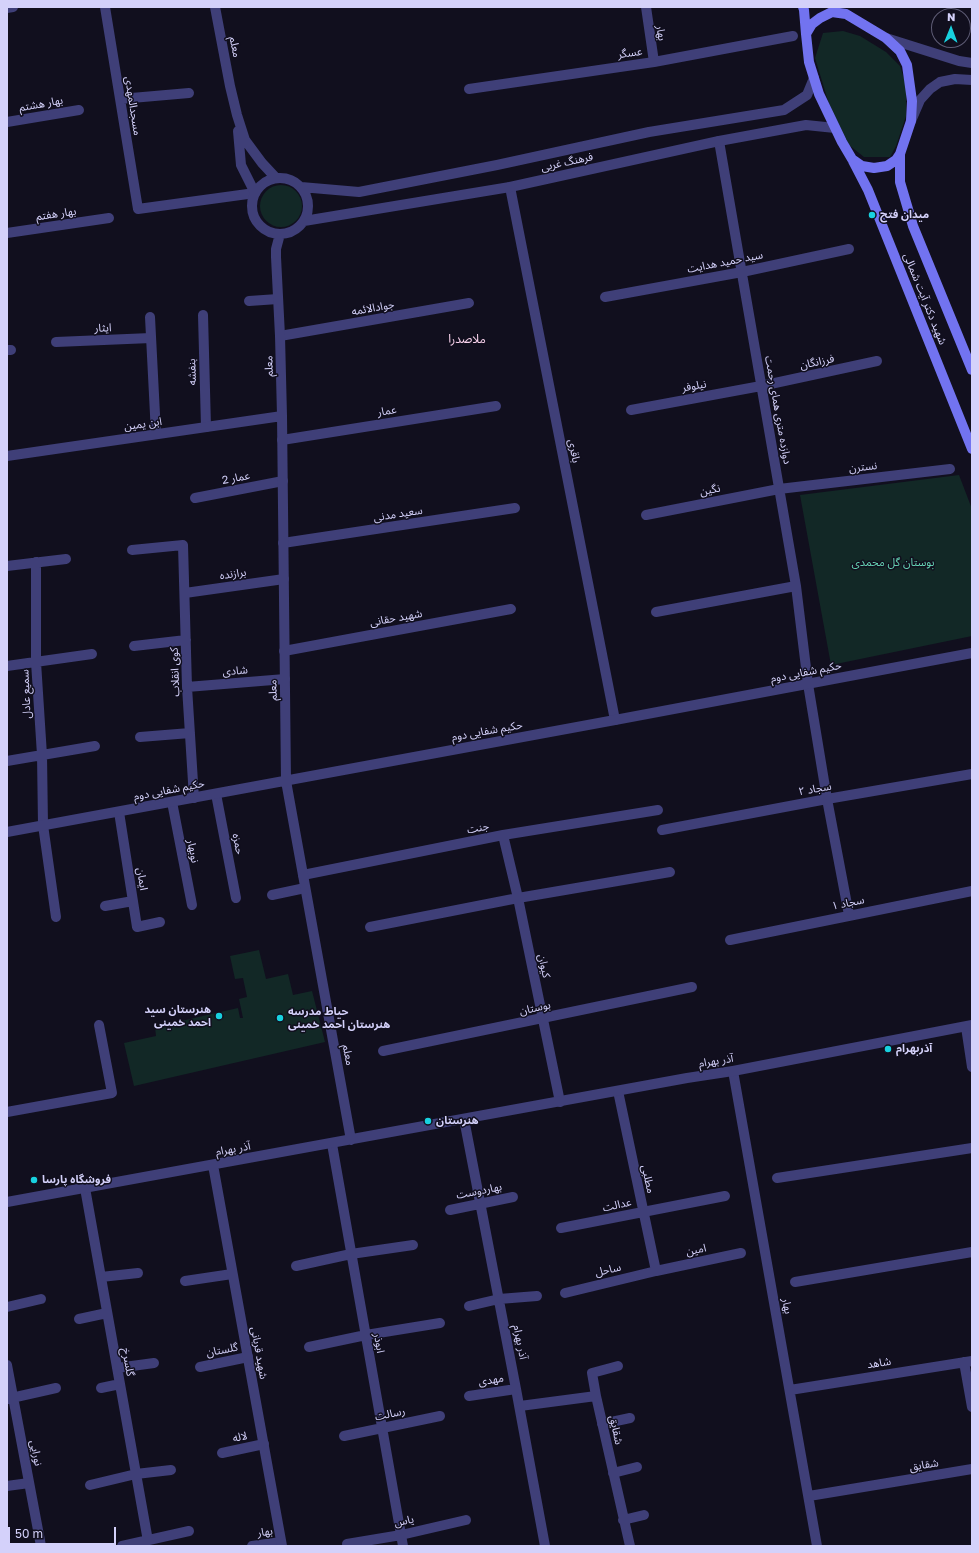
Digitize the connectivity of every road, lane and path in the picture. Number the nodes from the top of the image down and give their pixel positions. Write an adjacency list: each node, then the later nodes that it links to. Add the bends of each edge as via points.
1 (13, 7): 7 (street)
2 (105, 7): 18 (street, مسجدالمهدی)
3 (215, 7): 20 (street, معلم)
4 (646, 7): 12 (street, بهار)
5 (803, 7): 9 (main road)
6 (838, 7): 8 (main road)
7 (7, 8)
8 (846, 14): 9 (main road, via 832,12 812,24); 11 (main road)
9 (806, 34): 14 (main road, via 809,62)
10 (793, 36): 12 (street, عسگر)
11 (886, 38): 13 (street); 21 (main road, via 900,52 907,65 912,101)
12 (654, 62): 16 (street, عسگر)
13 (972, 63)
14 (814, 78): 23 (main road); 28 (street, فرهنگ غربی, via 807,95 784,110 648,132 359,192)
15 (972, 80): 21 (street, via 940,82 920,100)
16 (469, 89)
17 (189, 93): 18 (street)
18 (120, 99): 30 (street, مسجدالمهدی, via 138,209)
19 (78, 110): 22 (street, بهار هشتم)
20 (237, 115): 27 (street, via 245,140); 30 (street, via 241,165)
21 (911, 121): 25 (main road)
22 (7, 122)
23 (835, 128): 24 (street, فرهنگ غربی, via 806,125); 26 (main road)
24 (719, 141): 29 (street, فرهنگ غربی); 36 (street, دوازده متری همای رحمت)
25 (900, 154): 26 (main road, via 887,166 874,168 862,166); 47 (main road, شهید دکتر آیت شمالی, via 900,182 913,226)
26 (852, 159): 55 (main road, شهید دکتر آیت شمالی, via 868,190)
27 (276, 178): 28 (street, via 290,180); 30 (street, via 260,185)
28 (301, 187): 32 (street, via 308,203)
29 (510, 187): 32 (street, فرهنگ غربی); 83 (street, باقری)
30 (255, 193): 34 (street, via 252,212 256,221 271,233)
31 (109, 218): 33 (street, بهار هفتم)
32 (304, 221): 34 (street, via 298,228)
33 (7, 233)
34 (280, 234): 38 (street, معلم, via 276,248)
35 (850, 249): 36 (street, سید حمید هدایت)
36 (742, 272): 37 (street, سید حمید هدایت); 48 (street, دوازده متری همای رحمت)
37 (605, 297)
38 (278, 299): 39 (street); 43 (street, معلم)
39 (249, 301)
40 (469, 303): 43 (street, جوادالائمه)
41 (203, 315): 52 (street, بنفشه)
42 (150, 317): 44 (street)
43 (280, 336): 51 (street, معلم)
44 (151, 338): 45 (street, ایثار); 53 (street)
45 (56, 342)
46 (877, 362): 48 (street, فرزانگان)
47 (972, 370)
48 (761, 386): 50 (street, نیلوفر); 59 (street, دوازده متری همای رحمت)
49 (496, 406): 54 (street, عمار)
50 (631, 410)
51 (282, 416): 52 (street, ابن یمین); 54 (street, معلم)
52 (206, 427): 53 (street, ابن یمین)
53 (156, 434): 56 (street, ابن یمین)
54 (282, 440): 58 (street, معلم)
55 (972, 449)
56 (7, 456)
57 (950, 470): 59 (street, نسترن)
58 (283, 481): 60 (street, عمار 2); 63 (street, معلم)
59 (779, 489): 62 (street, نگین); 69 (street, دوازده متری همای رحمت)
60 (195, 498)
61 (515, 508): 63 (street, سعید مدنی)
62 (646, 515)
63 (283, 543): 68 (street, معلم)
64 (132, 550): 70 (street, کوی انقلاب, via 183,545)
65 (66, 559): 66 (street)
66 (36, 562): 67 (street); 78 (street, سمیع عادل)
67 (7, 566)
68 (284, 579): 70 (street, برازنده); 75 (street, معلم)
69 (796, 586): 72 (street); 81 (street, دوازده متری همای رحمت)
70 (185, 593): 73 (street, کوی انقلاب)
71 (511, 609): 75 (street, شهید حقانی)
72 (656, 612)
73 (186, 640): 74 (street); 82 (street, کوی انقلاب)
74 (134, 646)
75 (284, 651): 80 (street, معلم)
76 (972, 653): 81 (street, حکیم شفایی دوم)
77 (92, 654): 78 (street)
78 (36, 662): 79 (street); 87 (street, سمیع عادل)
79 (7, 666)
80 (284, 679): 82 (street, شادی); 90 (street, معلم)
81 (808, 684): 83 (street, حکیم شفایی دوم); 93 (street, دوازده متری همای رحمت)
82 (187, 687): 84 (street, کوی انقلاب)
83 (615, 720): 90 (street, حکیم شفایی دوم)
84 (190, 733): 85 (street); 92 (street, کوی انقلاب)
85 (140, 736)
86 (94, 746): 87 (street)
87 (42, 755): 88 (street); 97 (street, سمیع عادل)
88 (7, 761)
89 (972, 774): 93 (street, سجاد ۲)
90 (286, 781): 91 (street, حکیم شفایی دوم); 102 (street, معلم)
91 (216, 794): 92 (street, حکیم شفایی دوم); 106 (street, حمزه)
92 (194, 798): 94 (street, حکیم شفایی دوم)
93 (827, 799): 98 (street, سجاد ۲); 111 (street, دوازده متری همای رحمت)
94 (172, 802): 96 (street, حکیم شفایی دوم); 109 (street, نوبهار)
95 (658, 810): 100 (street, جنت)
96 (119, 812): 97 (street, حکیم شفایی دوم); 108 (street, ایمان)
97 (43, 825): 99 (street, حکیم شفایی دوم); 112 (street)
98 (662, 830)
99 (7, 832)
100 (503, 835): 102 (street, جنت); 107 (street, کیوان)
101 (670, 872): 107 (street)
102 (303, 875): 103 (street, معلم)
103 (305, 888): 105 (street); 127 (street, معلم)
104 (972, 891): 111 (street, سجاد ۱)
105 (272, 895)
106 (236, 898)
107 (518, 898): 114 (street); 117 (street, کیوان)
108 (133, 901): 110 (street); 113 (street, ایمان, via 137,927)
109 (192, 905)
110 (105, 906)
111 (849, 915): 115 (street, سجاد ۱)
112 (56, 917)
113 (160, 922)
114 (370, 928)
115 (730, 940)
116 (692, 987): 117 (street, بوستان)
117 (543, 1018): 120 (street, بوستان); 124 (street, کیوان)
118 (99, 1025): 125 (street, via 112,1093)
119 (969, 1026): 121 (street); 122 (street, آذر بهرام)
120 (383, 1051)
121 (972, 1067)
122 (733, 1071): 123 (street, آذر بهرام); 173 (street, بهار)
123 (618, 1091): 124 (street, آذر بهرام); 138 (street, مطلبی)
124 (560, 1102): 126 (street, آذر بهرام)
125 (7, 1112)
126 (464, 1119): 127 (street, آذر بهرام); 136 (street, آذر بهرام)
127 (351, 1140): 128 (street, آذر بهرام)
128 (332, 1144): 130 (street, آذر بهرام); 143 (street, ابوذر)
129 (972, 1148): 131 (street)
130 (213, 1165): 132 (street, آذر بهرام); 147 (street, شهید قربانی)
131 (777, 1178)
132 (85, 1188): 135 (street, آذر بهرام); 148 (street, گلسرخ)
133 (725, 1196): 138 (street, عدالت)
134 (512, 1197): 136 (street, بهاردوست)
135 (7, 1202)
136 (480, 1203): 137 (street, بهاردوست); 154 (street, آذر بهرام)
137 (450, 1210)
138 (643, 1212): 139 (street, عدالت); 145 (street, مطلبی)
139 (561, 1228)
140 (413, 1245): 143 (street)
141 (972, 1252): 150 (street)
142 (741, 1253): 145 (street, امین)
143 (351, 1254): 144 (street); 160 (street, ابوذر)
144 (296, 1266)
145 (656, 1271): 151 (street, ساحل)
146 (138, 1273): 148 (street)
147 (232, 1274): 149 (street); 162 (street, شهید قربانی)
148 (101, 1277): 157 (street, گلسرخ)
149 (185, 1281)
150 (795, 1282)
151 (565, 1293)
152 (537, 1296): 154 (street)
153 (41, 1299): 156 (street)
154 (499, 1299): 155 (street); 172 (street, آذر بهرام)
155 (468, 1306)
156 (7, 1307)
157 (107, 1313): 158 (street); 168 (street, گلسرخ)
158 (80, 1319)
159 (440, 1323): 160 (street)
160 (366, 1335): 161 (street); 182 (street, ابوذر)
161 (309, 1347)
162 (248, 1357): 166 (street, گلستان); 184 (street, شهید قربانی)
163 (968, 1361): 173 (street, شاهد); 178 (street)
164 (154, 1363): 168 (street)
165 (7, 1365): 176 (street, نورایی)
166 (200, 1366)
167 (618, 1366): 175 (street, شقایق, via 592,1373)
168 (117, 1368): 169 (street, گلسرخ)
169 (120, 1384): 171 (street); 190 (street, گلسرخ)
170 (56, 1388): 176 (street)
171 (101, 1388)
172 (516, 1388): 174 (street, مهدی); 177 (street, آذر بهرام)
173 (790, 1390): 194 (street, بهار)
174 (469, 1396)
175 (596, 1396): 177 (street); 181 (street, شقایق)
176 (10, 1399): 191 (street, نورایی)
177 (520, 1406): 207 (street, آذر بهرام)
178 (972, 1407)
179 (440, 1416): 182 (street, رسالت)
180 (630, 1418): 181 (street)
181 (602, 1424): 189 (street, شقایق)
182 (382, 1427): 183 (street, رسالت); 199 (street, ابوذر)
183 (344, 1436)
184 (264, 1444): 185 (street, لاله); 201 (street, شهید قربانی)
185 (222, 1453)
186 (637, 1468): 189 (street)
187 (972, 1469): 194 (street, شقایق)
188 (171, 1470): 190 (street)
189 (613, 1473): 197 (street, شقایق)
190 (136, 1474): 192 (street); 200 (street, گلسرخ)
191 (29, 1483): 193 (street); 203 (street, نورایی)
192 (90, 1485)
193 (7, 1486)
194 (809, 1496): 209 (street, بهار)
195 (644, 1515): 197 (street)
196 (466, 1520): 199 (street, یاس)
197 (623, 1520): 208 (street, شقایق)
198 (188, 1531): 200 (street)
199 (401, 1535): 202 (street, یاس); 206 (street, ابوذر)
200 (148, 1541): 204 (street)
201 (282, 1544): 205 (street, بهار)
202 (347, 1544)
203 (41, 1546)
204 (122, 1546)
205 (252, 1546)
206 (403, 1546)
207 (545, 1546)
208 (630, 1546)
209 (818, 1546)

